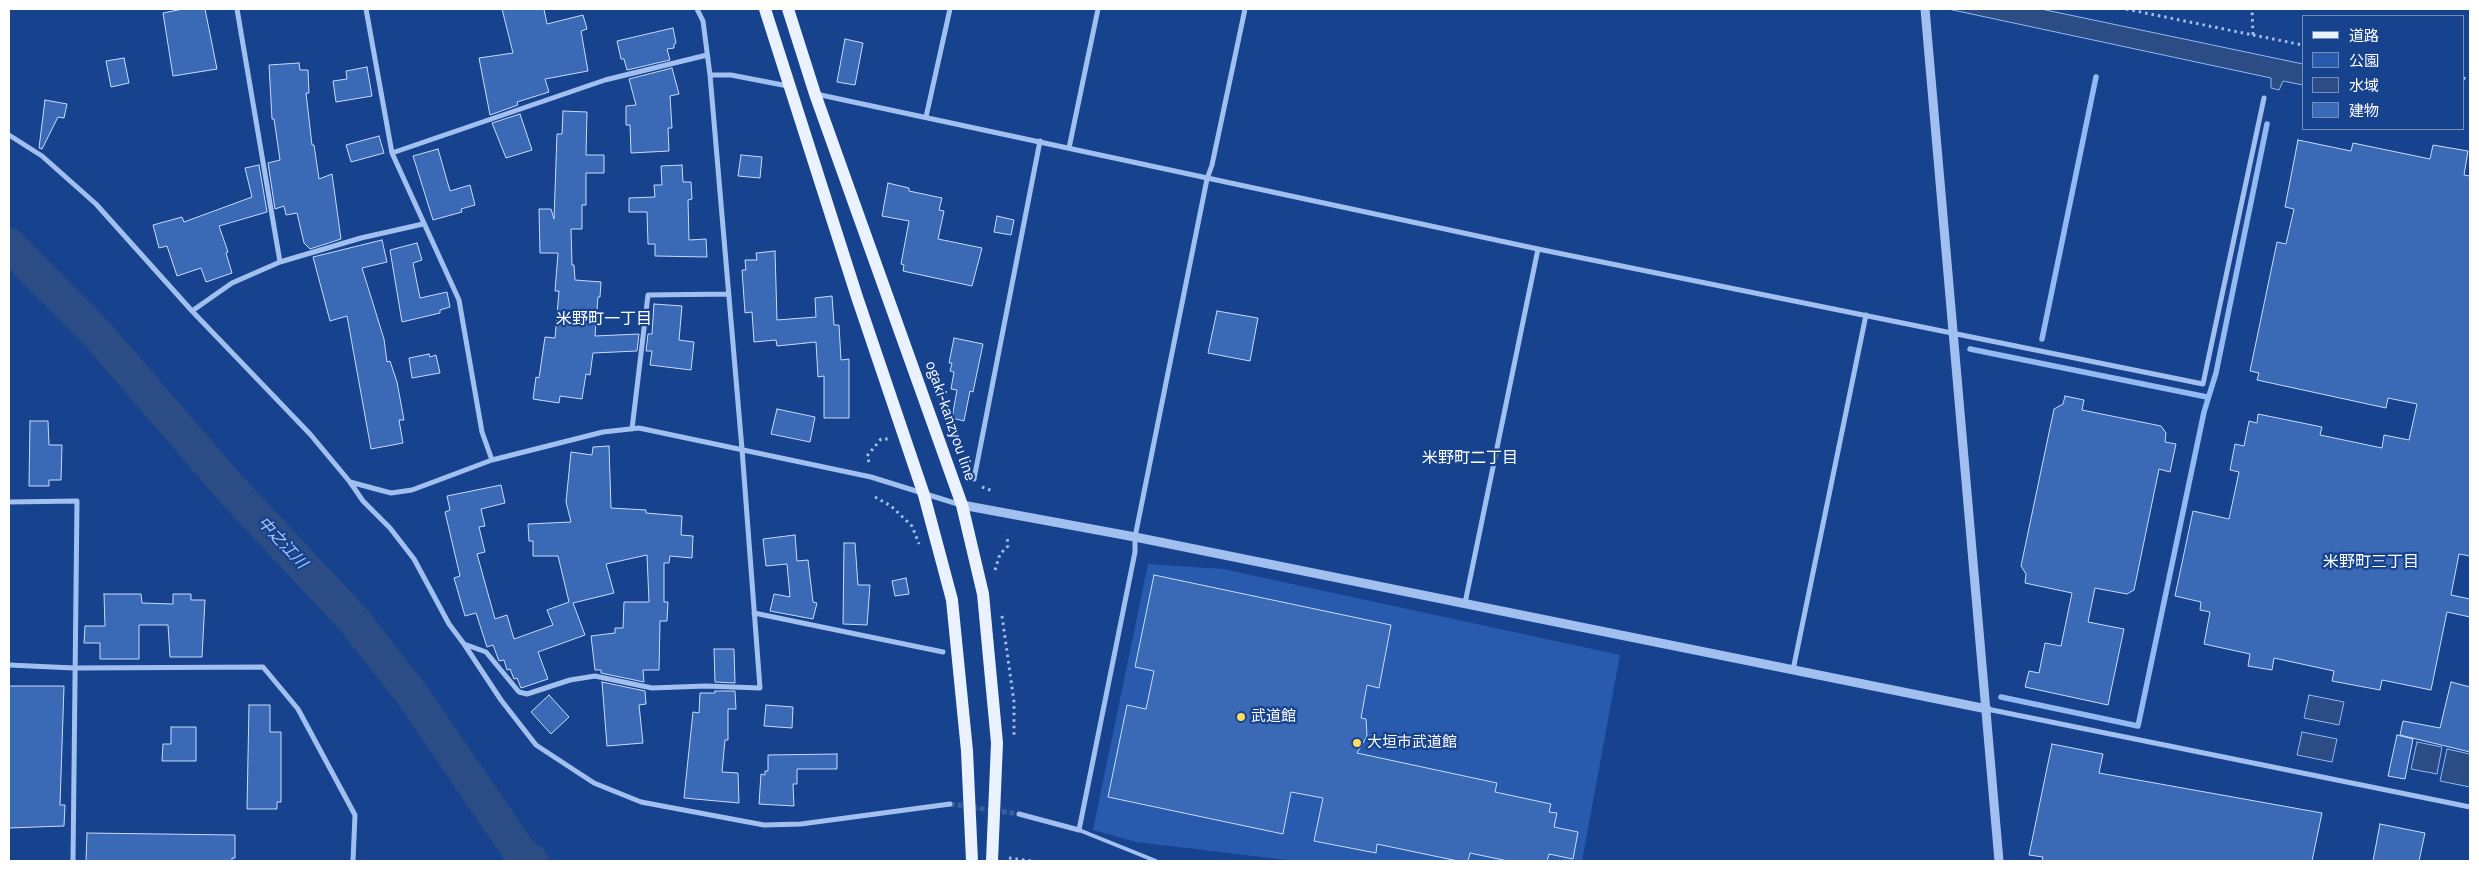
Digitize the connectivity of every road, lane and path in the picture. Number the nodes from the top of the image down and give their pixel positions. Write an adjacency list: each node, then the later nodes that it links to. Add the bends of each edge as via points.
1 (237, 9): 27 (street)
2 (366, 9): 23 (street)
3 (697, 9): 14 (street)
4 (765, 9): 16 (main road)
5 (788, 9): 17 (main road, ogaki-kanzyou line)
6 (950, 9): 19 (street)
7 (1098, 9): 22 (street)
8 (1245, 9): 24 (street)
9 (2126, 9): 12 (path)
10 (2252, 9): 12 (path)
11 (1925, 11): 31 (street)
12 (2253, 35): 13 (path)
13 (2302, 45)
14 (707, 55): 15 (street); 23 (street, via 605,80)
15 (710, 75): 16 (street, via 731,75); 28 (street)
16 (788, 86): 39 (main road)
17 (815, 94): 19 (street); 42 (main road, ogaki-kanzyou line)
18 (2264, 98): 31 (street, via 2203,384)
19 (926, 117): 21 (street)
20 (9, 135): 29 (street, via 42,156 96,204)
21 (1040, 142): 22 (street); 37 (street)
22 (1069, 148): 24 (street)
23 (392, 153): 25 (street)
24 (1208, 179): 26 (street); 43 (street)
25 (423, 224): 27 (street); 35 (street, via 459,300 482,432)
26 (1538, 249): 30 (street); 45 (street)
27 (280, 262): 29 (street, via 232,283)
28 (729, 294): 32 (street, via 648,295); 34 (street)
29 (192, 311): 38 (street, via 310,434)
30 (1866, 315): 31 (street); 51 (street)
31 (1954, 334): 52 (street)
32 (632, 429): 34 (street); 35 (street, via 603,432)
33 (889, 439): 36 (path, via 881,439 867,456)
34 (742, 449): 39 (street, via 871,477); 46 (street)
35 (492, 460): 38 (street, via 405,491 391,493)
36 (869, 462)
37 (974, 479)
38 (350, 482): 47 (street, via 414,560 449,624)
39 (924, 495): 42 (street); 60 (main road, via 952,600 967,752)
40 (874, 497): 44 (path, via 891,506 912,526)
41 (9, 502): 50 (street, via 77,501)
42 (962, 505): 43 (street); 61 (main road, ogaki-kanzyou line, via 983,594 997,743)
43 (1134, 537): 45 (street); 56 (street, via 1135,552)
44 (921, 549)
45 (1464, 603): 51 (street)
46 (754, 613): 47 (street, via 760,688 652,688 595,676 570,680 527,694 519,692 486,652); 48 (street)
47 (464, 644): 53 (street, via 536,745 594,783 642,802 764,825 801,824)
48 (943, 652)
49 (9, 665): 50 (street)
50 (74, 668): 58 (street); 59 (street, via 263,667 298,709 355,815)
51 (1793, 670): 52 (street)
52 (1987, 709): 54 (street); 64 (street)
53 (950, 804)
54 (2470, 807)
55 (1019, 814): 56 (street)
56 (1079, 830): 63 (lane)
57 (1009, 858): 62 (path)
58 (73, 861)
59 (353, 861)
60 (972, 861)
61 (992, 861)
62 (1032, 861)
63 (1156, 861)
64 (1999, 861)

